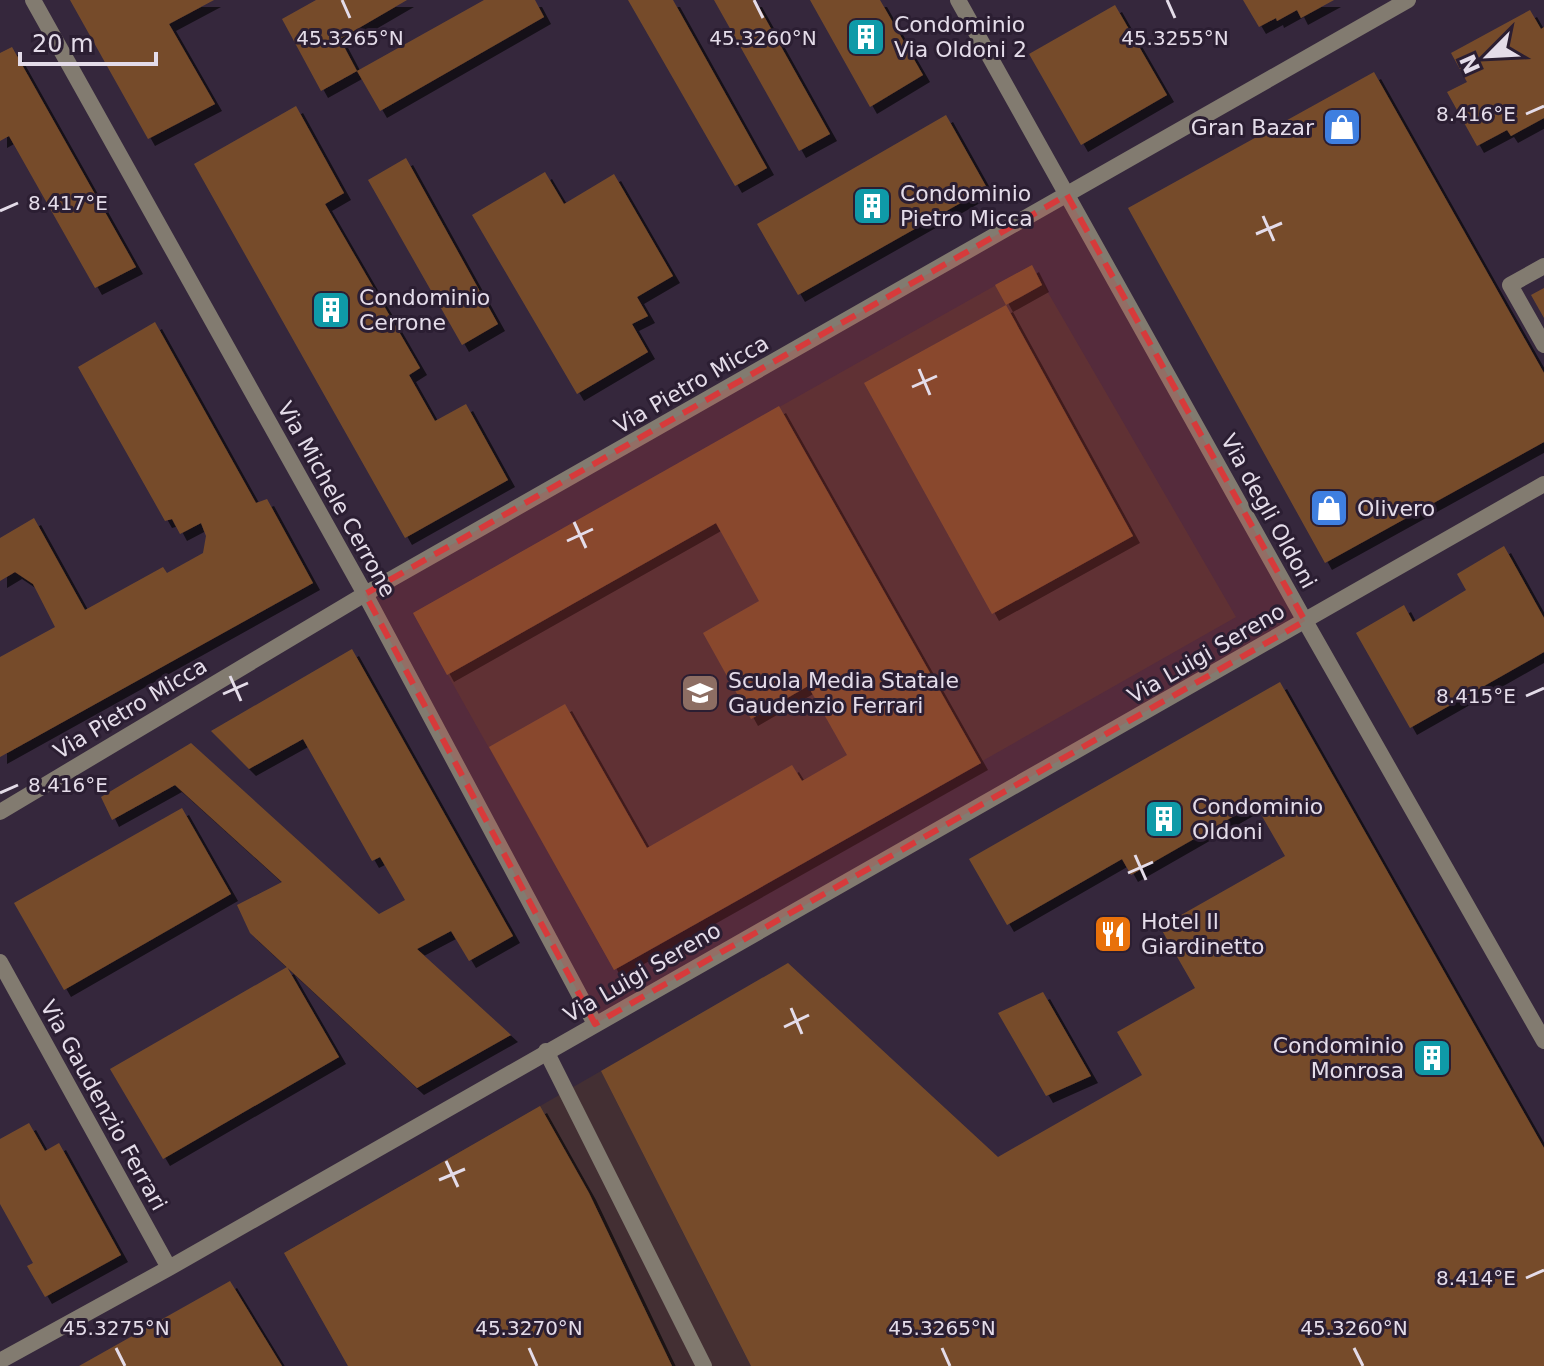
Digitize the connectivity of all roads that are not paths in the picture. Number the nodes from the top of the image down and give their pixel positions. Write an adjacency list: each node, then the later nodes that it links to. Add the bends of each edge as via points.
1 (33, 0): 8 (street, Via Michele Cerrone)
2 (958, 0): 4 (street, Via degli Oldoni)
3 (1408, 0): 4 (street, Via Pietro Micca)
4 (1067, 195): 8 (street, Via Pietro Micca); 9 (street, Via degli Oldoni)
5 (1544, 266): 6 (street, via 1510,285)
6 (1544, 345)
7 (1544, 484): 9 (street, Via Luigi Sereno)
8 (365, 594): 10 (street, Via Pietro Micca); 12 (street, Via Michele Cerrone)
9 (1305, 621): 12 (street, Via Luigi Sereno); 13 (street, Via degli Oldoni)
10 (0, 812)
11 (0, 962): 15 (street, Via Gaudenzio Ferrari)
12 (595, 1024): 14 (street, Via Luigi Sereno)
13 (1544, 1041)
14 (546, 1051): 15 (street, Via Luigi Sereno); 17 (street)
15 (169, 1268): 16 (street, Via Luigi Sereno)
16 (0, 1361)
17 (704, 1366)

